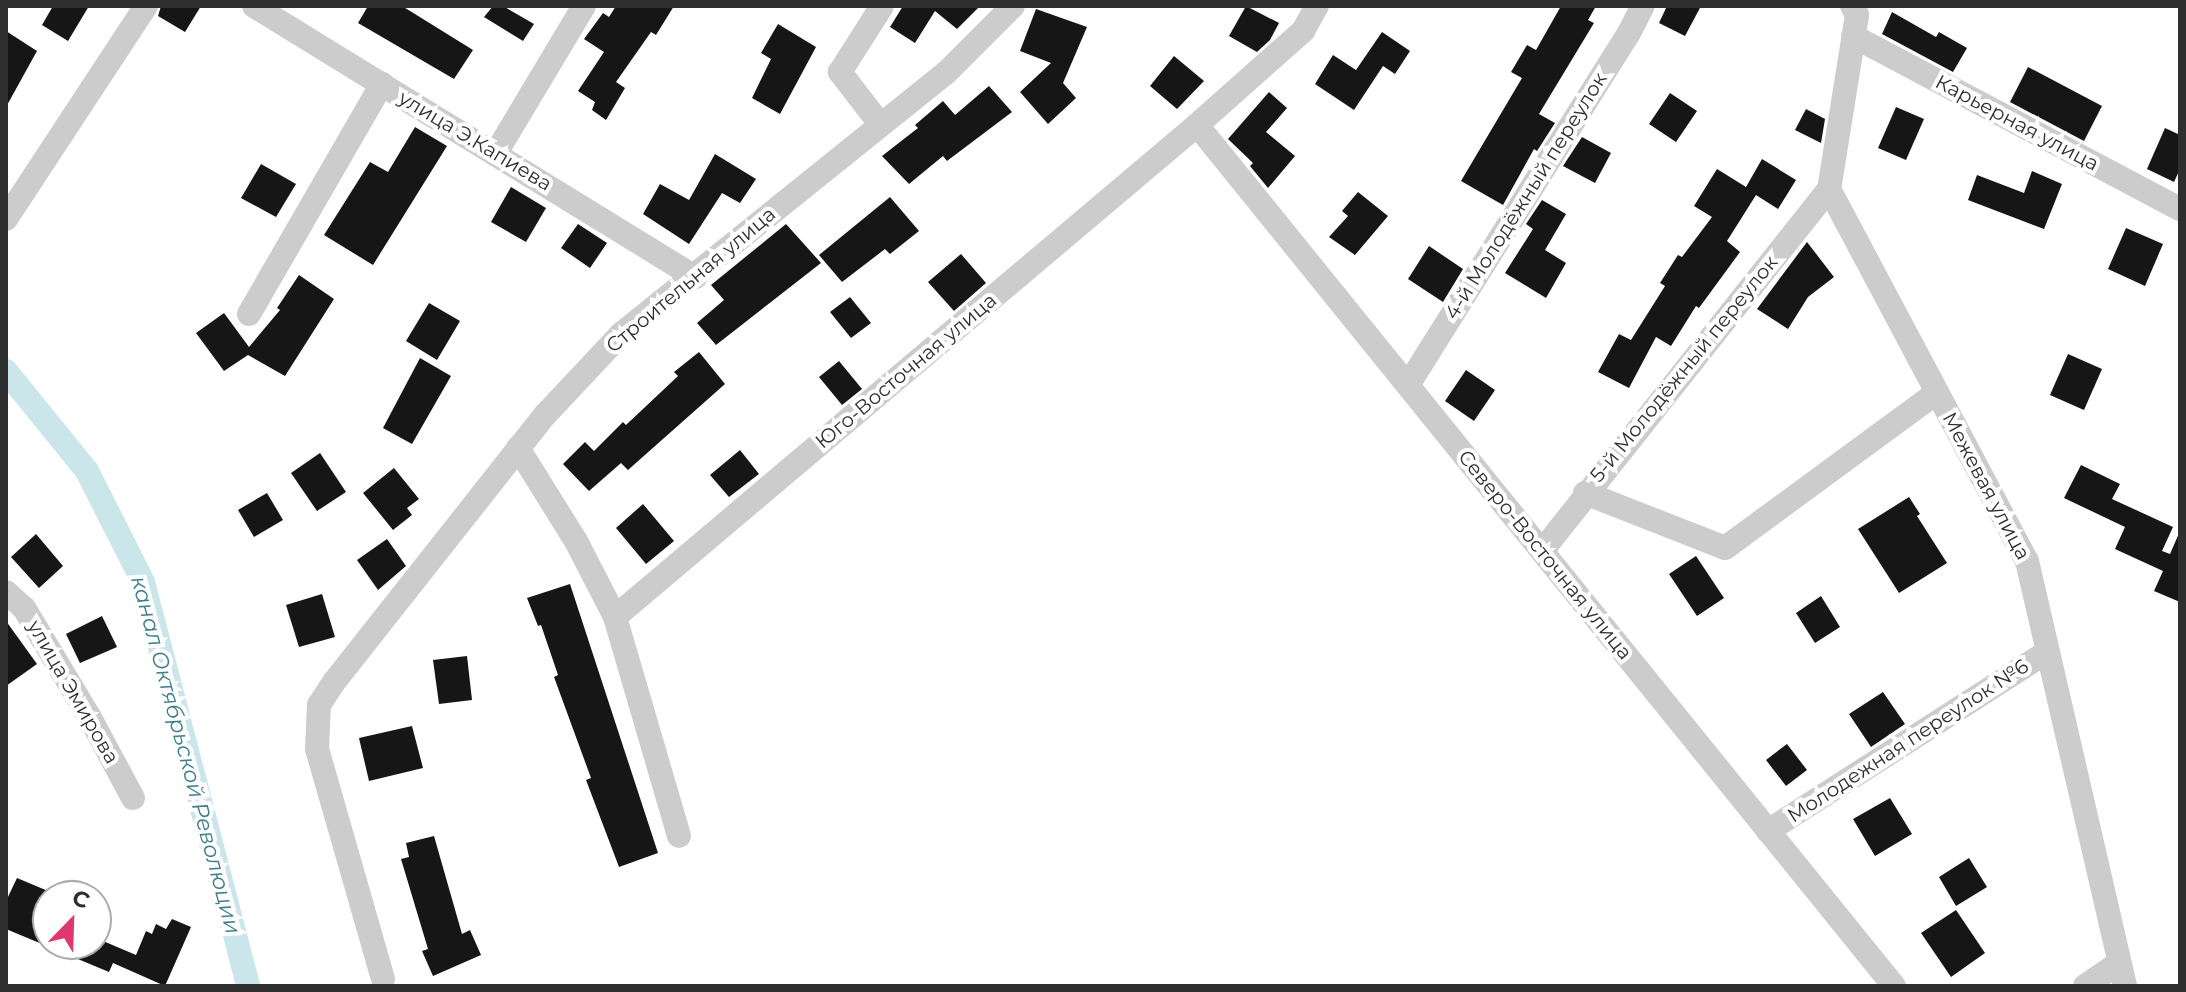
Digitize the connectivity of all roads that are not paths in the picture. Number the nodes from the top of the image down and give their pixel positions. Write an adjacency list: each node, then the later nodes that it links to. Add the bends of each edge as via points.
1 (146, 6): 16 (street)
2 (584, 6): 13 (street)
3 (882, 6): 11 (street, via 840,72)
4 (1013, 6): 11 (street, Строительная улица, via 947,72)
5 (1317, 6): 12 (street, Юго-Восточная улица, via 1303,31)
6 (1643, 6): 19 (street, 4-й Молодёжный переулок)
7 (1852, 6): 9 (street, via 1857,15)
8 (265, 9): 10 (street, улица Э.Капиева)
9 (1853, 36): 14 (street); 15 (street, Карьерная улица)
10 (382, 84): 13 (street, улица Э.Капиева); 18 (street)
11 (880, 124): 17 (street, Строительная улица)
12 (1197, 125): 19 (street, Северо-Восточная улица); 25 (street, Юго-Восточная улица)
13 (496, 153): 17 (street, улица Э.Капиева)
14 (1829, 189): 20 (street, Межевая улица); 22 (street, 5-й Молодёжный переулок)
15 (2180, 209)
16 (6, 219)
17 (695, 277): 21 (street, Строительная улица, via 621,334)
18 (249, 314)
19 (1408, 385): 23 (street, Северо-Восточная улица)
20 (1937, 392): 22 (street, via 1725,548); 26 (street, Межевая улица, via 2027,561)
21 (518, 448): 25 (street, via 576,541); 31 (street, Строительная улица, via 319,705 317,749)
22 (1585, 493): 23 (street, 5-й Молодёжный переулок)
23 (1542, 551): 28 (street, Северо-Восточная улица)
24 (6, 592): 27 (street, улица Эмирова, via 24,608)
25 (615, 617): 29 (street)
26 (2047, 652): 28 (street, Молодежная переулок №6); 30 (street, Межевая улица)
27 (133, 798)
28 (1768, 831): 32 (street, Северо-Восточная улица)
29 (679, 836)
30 (2122, 974): 33 (street)
31 (383, 979)
32 (1894, 986)
33 (2085, 986)

